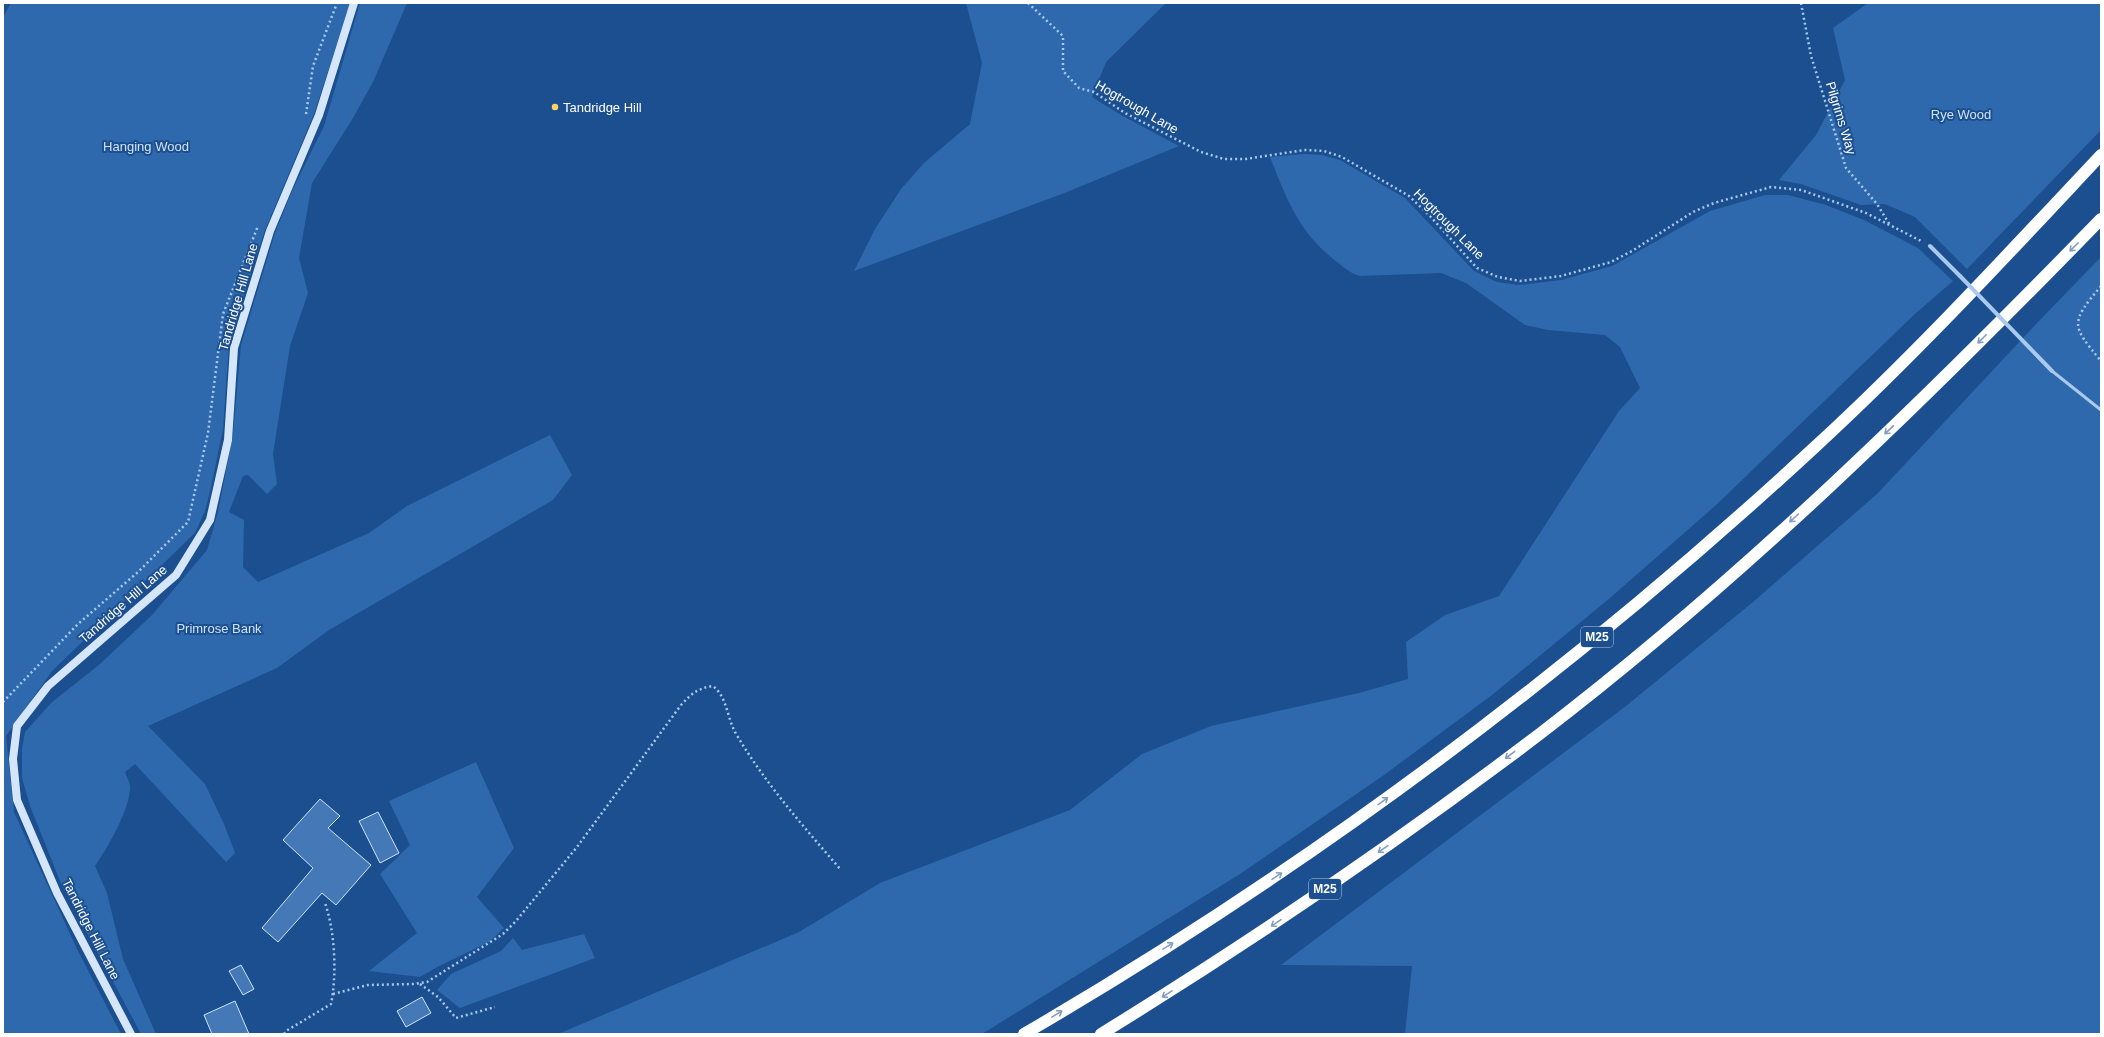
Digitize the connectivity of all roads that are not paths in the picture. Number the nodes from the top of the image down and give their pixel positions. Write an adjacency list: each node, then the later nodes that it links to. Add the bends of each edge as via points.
1 (354, 3): 7 (street, Tandridge Hill Lane, via 319,115 270,231 234,348 228,440 210,520 176,575 48,686 17,726 13,759 17,800 57,893)
2 (2101, 156): 8 (highway, M25, one-way to 2, via 1183,937 1338,834 1484,727 1620,619 1818,444 1936,327)
3 (2101, 219): 9 (highway, M25, one-way to 9, via 1966,356 1836,479 1711,592 1591,692 1470,785 1332,884 1207,969)
4 (1930, 246): 5 (street, bridge)
5 (2052, 371): 6 (lane)
6 (2101, 410)
7 (131, 1034)
8 (1024, 1034)
9 (1101, 1034)

